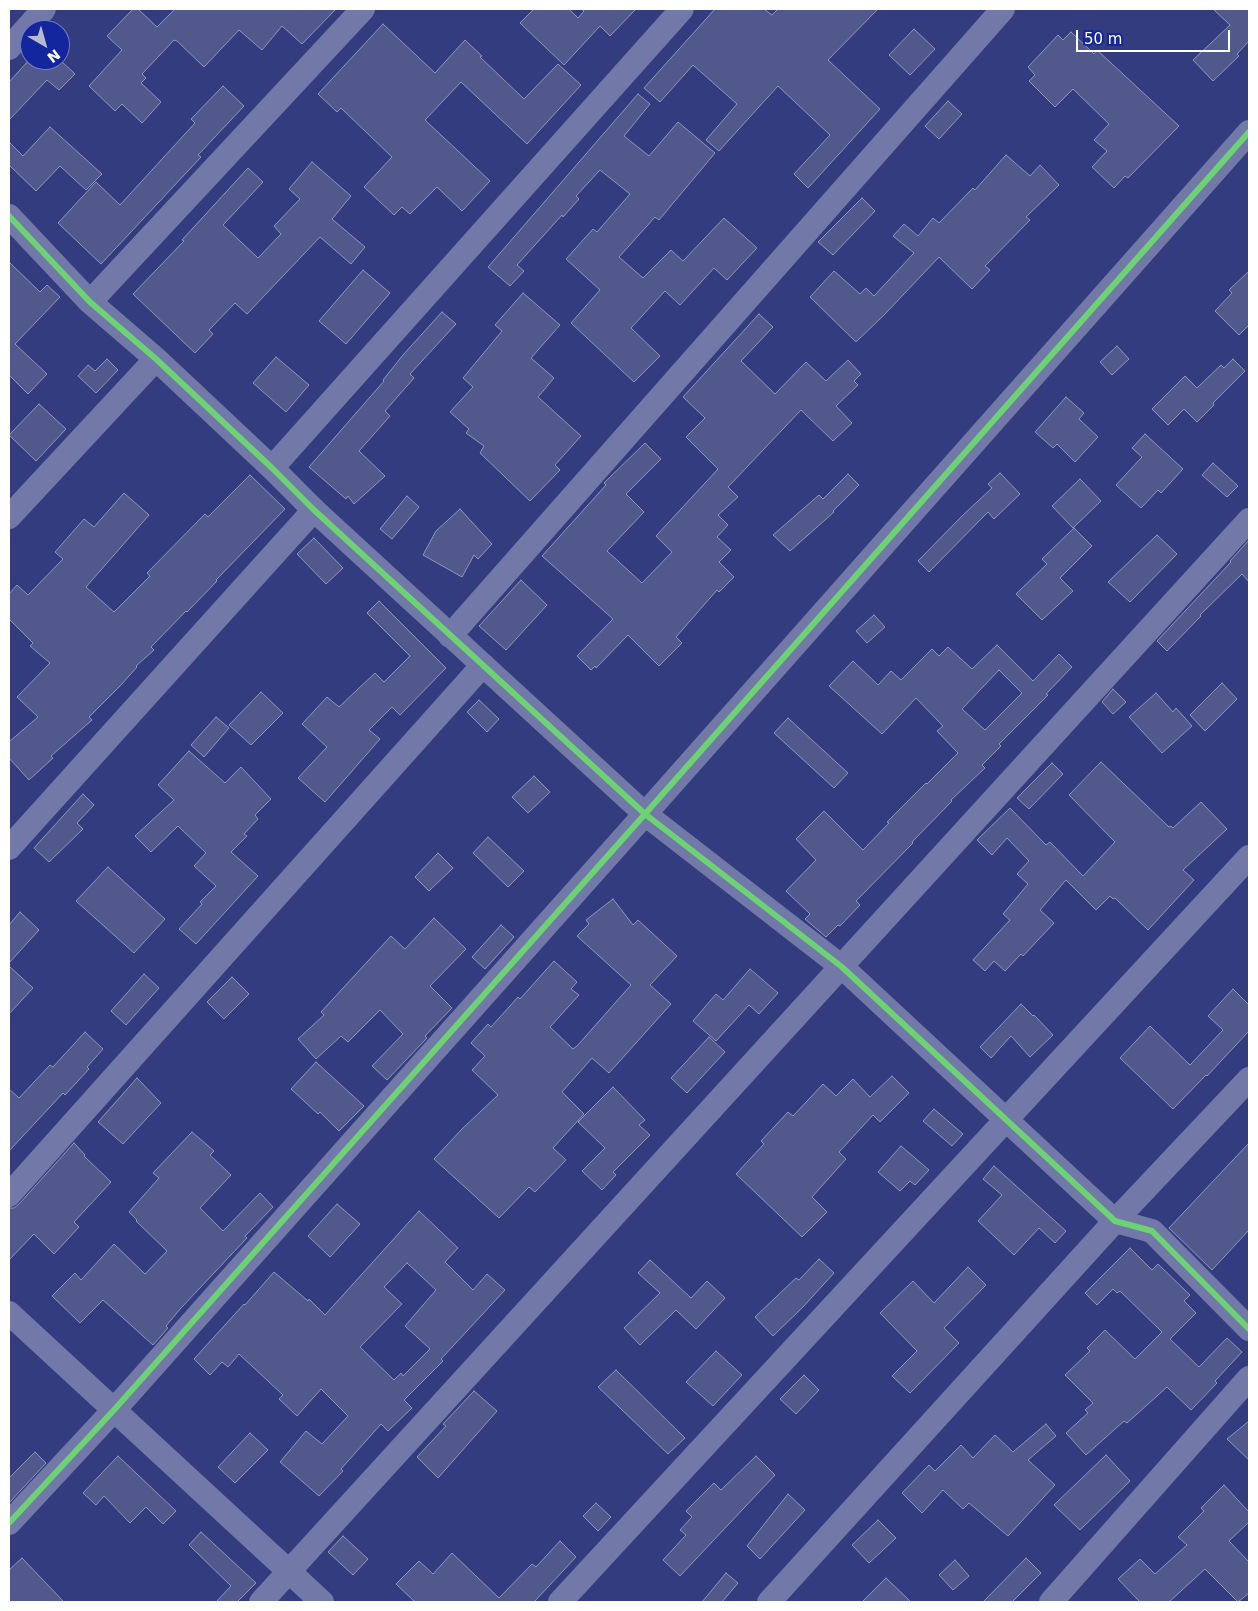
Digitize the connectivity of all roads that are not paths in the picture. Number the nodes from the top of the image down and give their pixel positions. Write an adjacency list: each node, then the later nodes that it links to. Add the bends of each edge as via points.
1 (44, 9): 5 (street)
2 (363, 9): 8 (street)
3 (682, 9): 10 (street)
4 (1003, 9): 14 (street)
5 (9, 48)
6 (1249, 132): 16 (street)
7 (9, 216): 8 (street)
8 (90, 302): 9 (street)
9 (156, 359): 10 (street); 12 (street)
10 (272, 468): 11 (street)
11 (314, 510): 14 (street); 17 (street)
12 (9, 517)
13 (1249, 520): 19 (street)
14 (450, 636): 15 (street)
15 (483, 665): 16 (street); 22 (street)
16 (645, 814): 19 (street); 27 (street)
17 (9, 848)
18 (1249, 857): 21 (street)
19 (842, 967): 21 (street); 29 (street)
20 (1249, 1079): 23 (street)
21 (1007, 1120): 23 (street); 32 (street)
22 (9, 1195)
23 (1115, 1221): 25 (street, via 1152,1230); 33 (street)
24 (9, 1313): 27 (street)
25 (1249, 1329)
26 (1249, 1378): 34 (street)
27 (114, 1410): 28 (street); 29 (street)
28 (9, 1523)
29 (290, 1572): 30 (street); 31 (street)
30 (261, 1602)
31 (322, 1602)
32 (560, 1602)
33 (769, 1602)
34 (1051, 1602)

